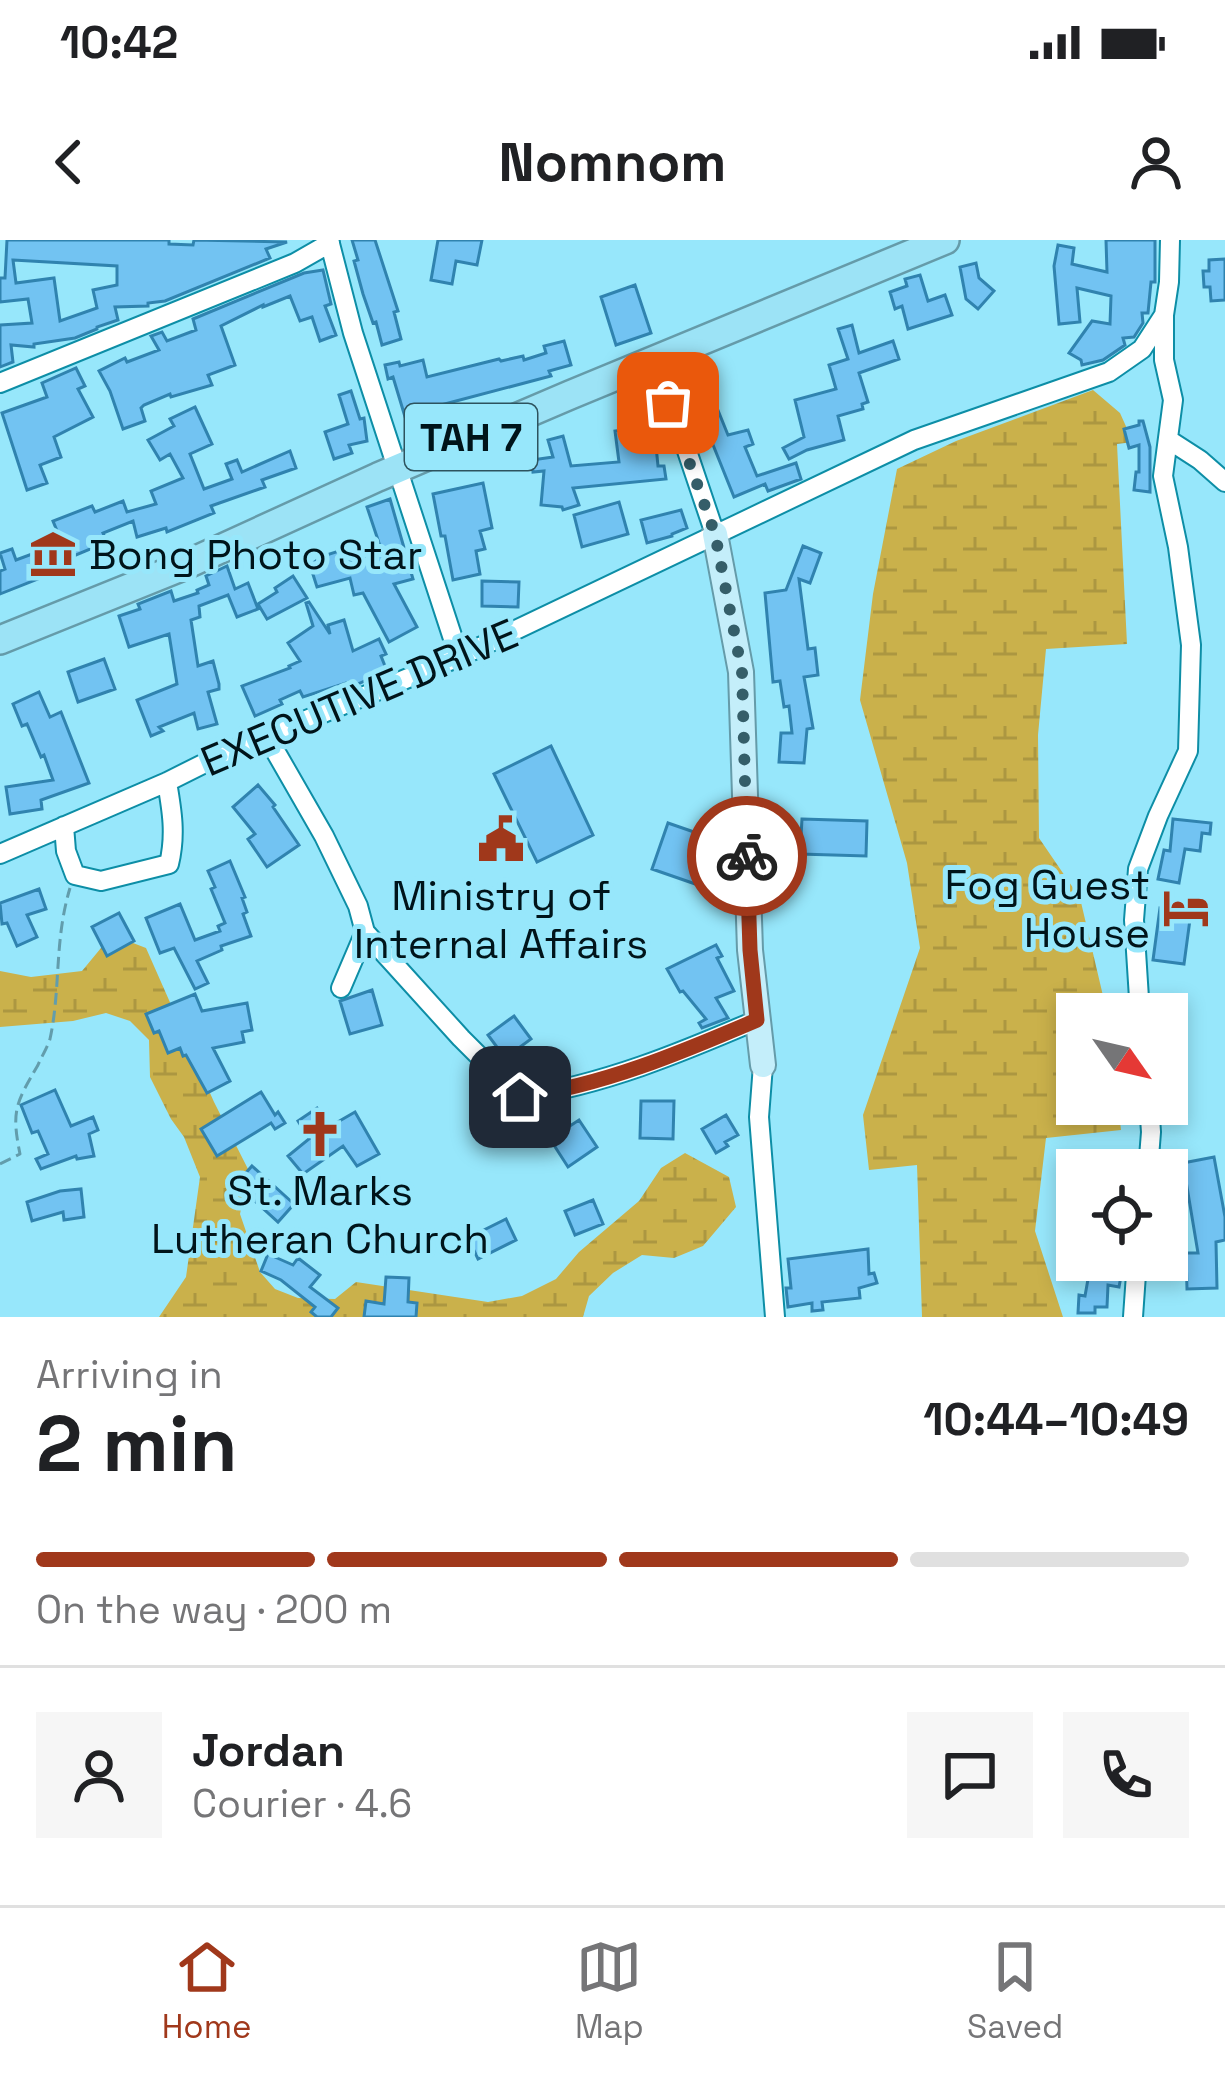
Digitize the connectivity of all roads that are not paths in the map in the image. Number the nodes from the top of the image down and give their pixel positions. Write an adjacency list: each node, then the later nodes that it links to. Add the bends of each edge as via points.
1 (945, 240): 5 (highway, TAH 7)
2 (1170, 240): 4 (street)
3 (330, 241): 6 (street, via 295,263); 8 (street)
4 (1164, 315): 7 (street); 10 (street, EXECUTIVE DRIVE, via 1142,349 1109,373 914,440)
5 (652, 363): 8 (highway, TAH 7); 10 (street)
6 (0, 383)
7 (1169, 440): 9 (street); 19 (street, via 1163,476 1191,645 1188,751 1138,869)
8 (399, 468): 11 (highway, TAH 7); 12 (street)
9 (1225, 482)
10 (715, 534): 12 (street, EXECUTIVE DRIVE); 20 (main road, via 742,672)
11 (0, 640)
12 (459, 657): 13 (street, EXECUTIVE DRIVE)
13 (266, 735): 14 (street, EXECUTIVE DRIVE); 17 (street, via 324,836)
14 (167, 782): 15 (street, EXECUTIVE DRIVE); 15 (street, via 174,818 169,863 101,881 75,875)
15 (64, 826): 16 (street, EXECUTIVE DRIVE)
16 (0, 854)
17 (365, 932): 18 (street); 20 (street, via 520,1097 661,1061)
18 (341, 988)
19 (1139, 993)
20 (757, 1020): 21 (main road)
21 (763, 1065): 23 (street, via 759,1117)
22 (1136, 1281): 24 (street)
23 (775, 1317)
24 (1133, 1317)

